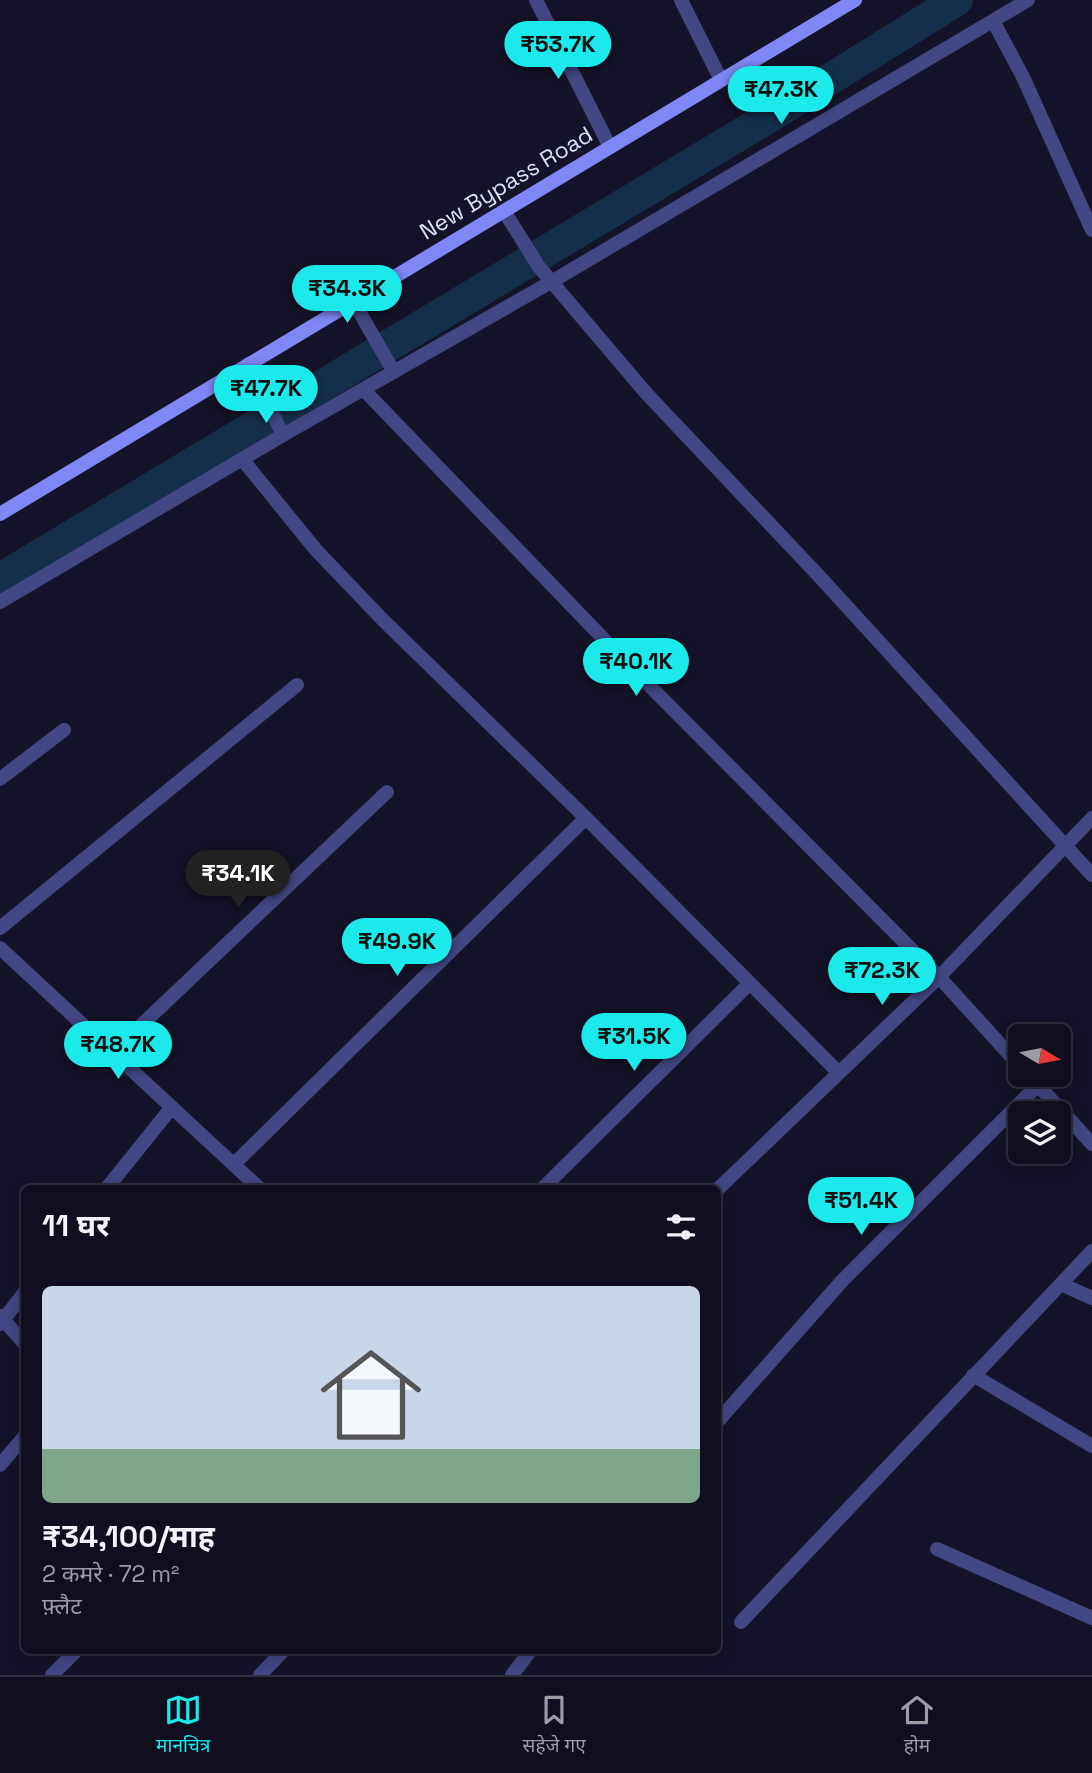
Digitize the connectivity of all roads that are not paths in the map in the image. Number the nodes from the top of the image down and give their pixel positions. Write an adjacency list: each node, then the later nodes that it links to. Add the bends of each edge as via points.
1 (536, 0): 7 (street)
2 (681, 0): 6 (street)
3 (855, 0): 6 (main road, New Bypass Road)
4 (1028, 0): 5 (street)
5 (993, 21): 9 (street); 10 (street)
6 (722, 80): 7 (main road, New Bypass Road)
7 (610, 147): 8 (main road, New Bypass Road)
8 (504, 211): 10 (street); 11 (main road, New Bypass Road)
9 (1092, 230)
10 (551, 282): 13 (street); 25 (street, via 646,393)
11 (354, 301): 12 (main road, New Bypass Road); 13 (street)
12 (248, 364): 15 (street); 17 (main road, New Bypass Road)
13 (394, 372): 14 (street)
14 (363, 390): 15 (street); 29 (street)
15 (283, 435): 16 (street)
16 (242, 459): 18 (street); 23 (street, via 382,619)
17 (0, 514)
18 (0, 602)
19 (297, 685): 27 (street)
20 (64, 730): 21 (street)
21 (0, 779)
22 (387, 792): 31 (street)
23 (586, 818): 30 (street); 38 (street)
24 (1092, 818): 25 (street)
25 (1067, 846): 26 (street); 29 (street)
26 (1092, 875)
27 (0, 928)
28 (0, 948): 31 (street)
29 (939, 977): 32 (street); 33 (street)
30 (750, 983): 33 (street); 41 (street)
31 (113, 1052): 36 (street)
32 (1008, 1053)
33 (839, 1073): 42 (street)
34 (1026, 1087): 50 (street)
35 (1039, 1087): 37 (street)
36 (172, 1107): 38 (street); 39 (street)
37 (1092, 1144)
38 (234, 1164): 40 (street)
39 (109, 1185)
40 (249, 1185)
41 (546, 1185)
42 (721, 1186)
43 (1092, 1251): 44 (street)
44 (1061, 1283): 46 (street); 49 (street)
45 (21, 1297): 47 (street)
46 (1092, 1298)
47 (1, 1320): 48 (street)
48 (21, 1340)
49 (973, 1375): 52 (street); 56 (street)
50 (721, 1418)
51 (21, 1440): 53 (street)
52 (1092, 1446)
53 (0, 1465)
54 (937, 1549): 55 (street)
55 (1092, 1618)
56 (741, 1622)
57 (73, 1654): 60 (street)
58 (280, 1654): 61 (street)
59 (528, 1654): 62 (street)
60 (52, 1675)
61 (260, 1675)
62 (512, 1675)

